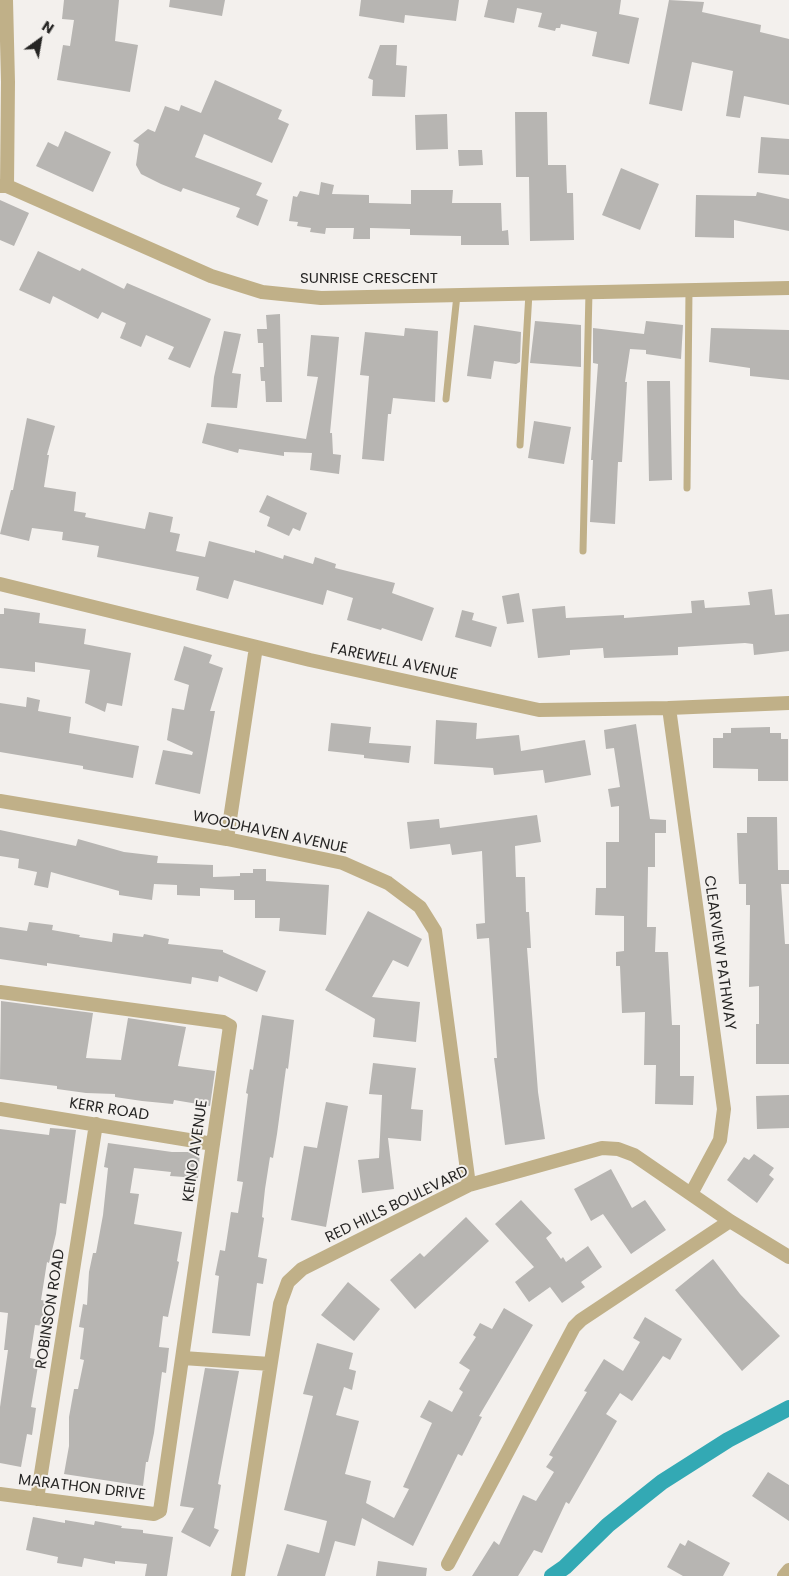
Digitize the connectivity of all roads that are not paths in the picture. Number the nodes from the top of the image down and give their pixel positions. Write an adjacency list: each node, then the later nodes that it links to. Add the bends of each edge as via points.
1 (6, 0): 2 (street, SUNRISE CRESCENT, via 8,82)
2 (4, 186): 7 (street, SUNRISE CRESCENT, via 211,276 262,292 321,298)
3 (789, 288): 4 (street, SUNRISE CRESCENT)
4 (689, 290): 5 (street, SUNRISE CRESCENT); 10 (lane)
5 (589, 292): 6 (street, SUNRISE CRESCENT); 11 (lane)
6 (529, 293): 7 (street, SUNRISE CRESCENT); 9 (lane)
7 (457, 295): 8 (lane)
8 (446, 399)
9 (520, 445)
10 (687, 488)
11 (583, 551)
12 (0, 584): 13 (street, FAREWELL AVENUE)
13 (256, 646): 15 (street, FAREWELL AVENUE, via 539,710); 17 (street)
14 (789, 703): 15 (street, FAREWELL AVENUE)
15 (669, 708): 23 (street, CLEARVIEW PATHWAY, via 724,1110 720,1140)
16 (0, 801): 17 (street, WOODHAVEN AVENUE)
17 (227, 838): 22 (street, WOODHAVEN AVENUE, via 344,863 388,883 420,907 435,931)
18 (0, 992): 21 (street, KEINO AVENUE, via 223,1022 230,1026)
19 (0, 1108): 20 (street, KERR ROAD)
20 (96, 1124): 21 (street, KERR ROAD); 29 (street, ROBINSON ROAD)
21 (213, 1144): 26 (street, KEINO AVENUE)
22 (469, 1185): 23 (street, RED HILLS BOULEVARD, via 602,1148 634,1155); 27 (street, RED HILLS BOULEVARD, via 302,1269 288,1282 280,1304)
23 (691, 1194): 24 (street, RED HILLS BOULEVARD)
24 (730, 1221): 25 (street, RED HILLS BOULEVARD); 31 (street, via 574,1327)
25 (789, 1257)
26 (182, 1358): 27 (street); 30 (street, KEINO AVENUE)
27 (270, 1364): 33 (street, RED HILLS BOULEVARD)
28 (0, 1494): 29 (street, MARATHON DRIVE)
29 (37, 1499): 30 (street, MARATHON DRIVE, via 154,1514)
30 (160, 1511)
31 (448, 1564)
32 (789, 1570): 34 (street)
33 (238, 1576)
34 (784, 1576)

